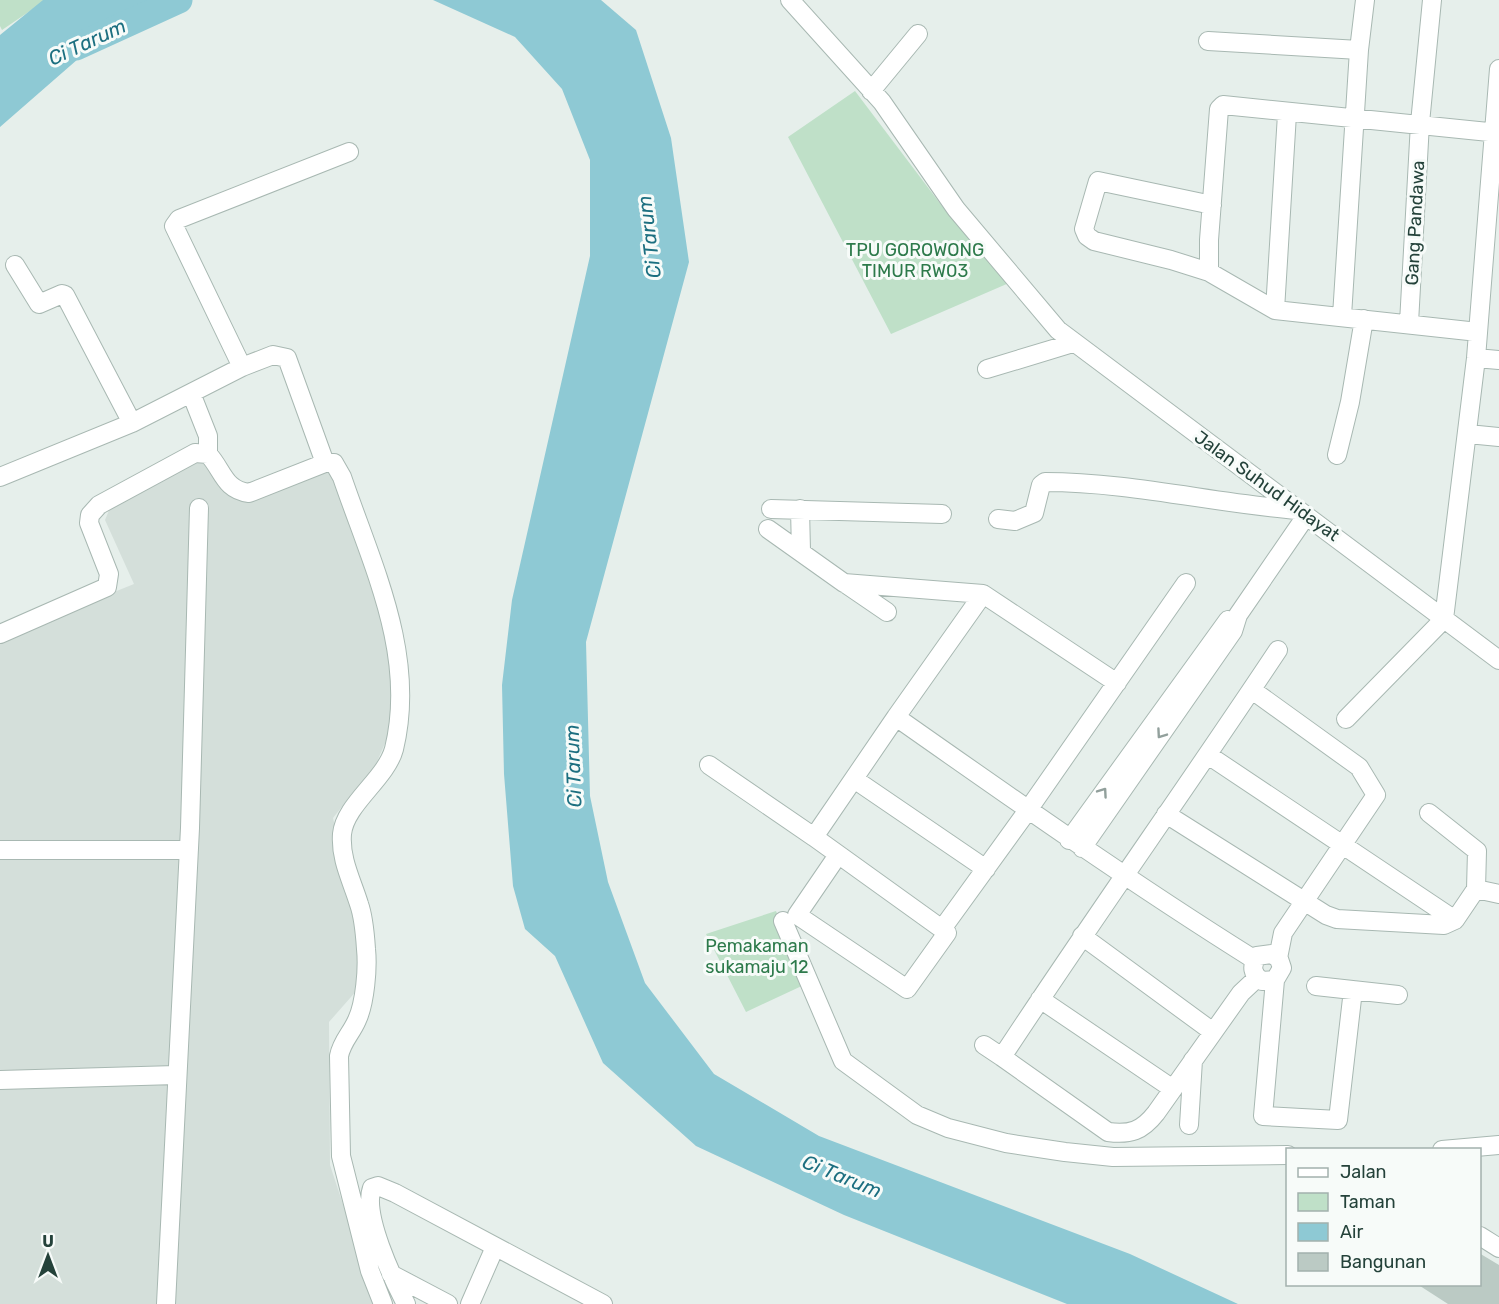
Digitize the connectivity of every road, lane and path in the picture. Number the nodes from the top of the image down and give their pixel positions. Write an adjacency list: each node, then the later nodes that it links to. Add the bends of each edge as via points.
1 (790, 0): 8 (street, Jalan Suhud Hidayat)
2 (1365, 0): 6 (street)
3 (1432, 0): 11 (street, Gang Pandawa)
4 (918, 34): 8 (street)
5 (1208, 41): 6 (street)
6 (1359, 50): 10 (street)
7 (1499, 69): 12 (street)
8 (872, 91): 22 (street, Jalan Suhud Hidayat, via 956,209 1038,309)
9 (1287, 114): 10 (street); 14 (street, via 1220,107); 17 (street)
10 (1355, 117): 11 (street); 18 (street)
11 (1420, 123): 12 (street); 20 (street, Gang Pandawa)
12 (1496, 133): 21 (street)
13 (349, 152): 25 (street, via 179,219 174,226)
14 (1212, 205): 16 (street); 16 (street, via 1098,181 1084,229 1094,241)
15 (15, 265): 28 (street, via 38,303 65,295)
16 (1209, 272): 17 (street)
17 (1275, 310): 18 (street)
18 (1342, 316): 19 (street)
19 (1364, 319): 20 (street); 32 (street)
20 (1410, 323): 21 (street)
21 (1478, 332): 23 (street)
22 (1073, 343): 26 (street); 38 (street, Jalan Suhud Hidayat)
23 (1476, 358): 24 (street); 29 (street)
24 (1499, 360)
25 (242, 367): 27 (street); 33 (street, via 273,355 286,358)
26 (987, 369)
27 (191, 393): 28 (street); 31 (street, via 208,436)
28 (132, 423): 34 (street)
29 (1468, 434): 30 (street); 47 (street)
30 (1499, 437)
31 (208, 454): 33 (street, via 228,486 249,493); 48 (street, via 195,453 99,505 93,512 89,523 109,574 107,587)
32 (1337, 455)
33 (326, 462): 97 (street, via 334,464 342,477 392,622 400,664 400,704 393,751 346,820 342,833 345,863 360,907 367,975 357,1020 342,1041 339,1056 341,1156 370,1271)
34 (0, 477)
35 (199, 508): 65 (street)
36 (771, 509): 37 (street)
37 (801, 509): 39 (street); 42 (street)
38 (1301, 513): 40 (street, via 1138,490 1045,482 1034,513 1015,521); 47 (street, Jalan Suhud Hidayat, via 1374,563); 62 (street, via 1238,615 1223,624)
39 (942, 514)
40 (998, 519)
41 (768, 529): 42 (street)
42 (801, 551): 43 (street)
43 (844, 583): 45 (street); 45 (street, via 883,618)
44 (1186, 583): 51 (street)
45 (905, 588): 46 (street)
46 (982, 594): 51 (street); 53 (street)
47 (1444, 619): 50 (street, Jalan Suhud Hidayat); 54 (street)
48 (0, 634)
49 (1278, 650): 52 (street)
50 (1499, 660)
51 (1117, 683): 58 (street)
52 (1252, 690): 55 (street); 63 (street, via 1359,767 1376,795)
53 (896, 717): 57 (street); 58 (street)
54 (1346, 719)
55 (1208, 755): 60 (street); 63 (street)
56 (709, 765): 61 (street)
57 (854, 779): 61 (street); 67 (street)
58 (1028, 810): 62 (street); 67 (street)
59 (1429, 813): 69 (street, via 1477,851)
60 (1166, 814): 68 (street); 71 (street)
61 (814, 837): 66 (street)
62 (1076, 844): 68 (street)
63 (1343, 846): 71 (street); 72 (street)
64 (0, 850): 65 (street)
65 (189, 850): 85 (street)
66 (838, 855): 74 (street); 74 (street, via 797,915 907,989 946,933)
67 (986, 869): 74 (street)
68 (1122, 876): 75 (street); 76 (street)
69 (1476, 889): 70 (street); 72 (street)
70 (1499, 894)
71 (1304, 902): 72 (street, via 1337,919 1431,926); 76 (street)
72 (1455, 920)
73 (783, 921): 91 (street, via 843,1061 917,1115 948,1128 1006,1143 1074,1154)
74 (942, 929)
75 (1082, 936): 80 (street); 81 (street)
76 (1266, 966): 78 (street, via 1263,1116 1338,1120); 81 (street)
77 (1316, 986): 78 (street)
78 (1353, 990): 79 (street)
79 (1398, 995)
80 (1040, 999): 83 (street); 87 (street)
81 (1213, 1032): 84 (street)
82 (984, 1045): 83 (street)
83 (1002, 1057): 87 (street, via 1108,1132 1125,1134 1140,1130)
84 (1193, 1059): 87 (street); 88 (street)
85 (176, 1075): 86 (street); 96 (street)
86 (0, 1080)
87 (1173, 1089)
88 (1189, 1125)
89 (1499, 1145): 90 (street)
90 (1456, 1148)
91 (1286, 1155)
92 (1481, 1237): 94 (street)
93 (495, 1247): 95 (street, via 378,1186 372,1188 369,1205); 100 (street); 101 (street)
94 (1499, 1248)
95 (390, 1274): 98 (street); 99 (street)
96 (166, 1304)
97 (383, 1304)
98 (406, 1304)
99 (448, 1304)
100 (470, 1304)
101 (603, 1304)

